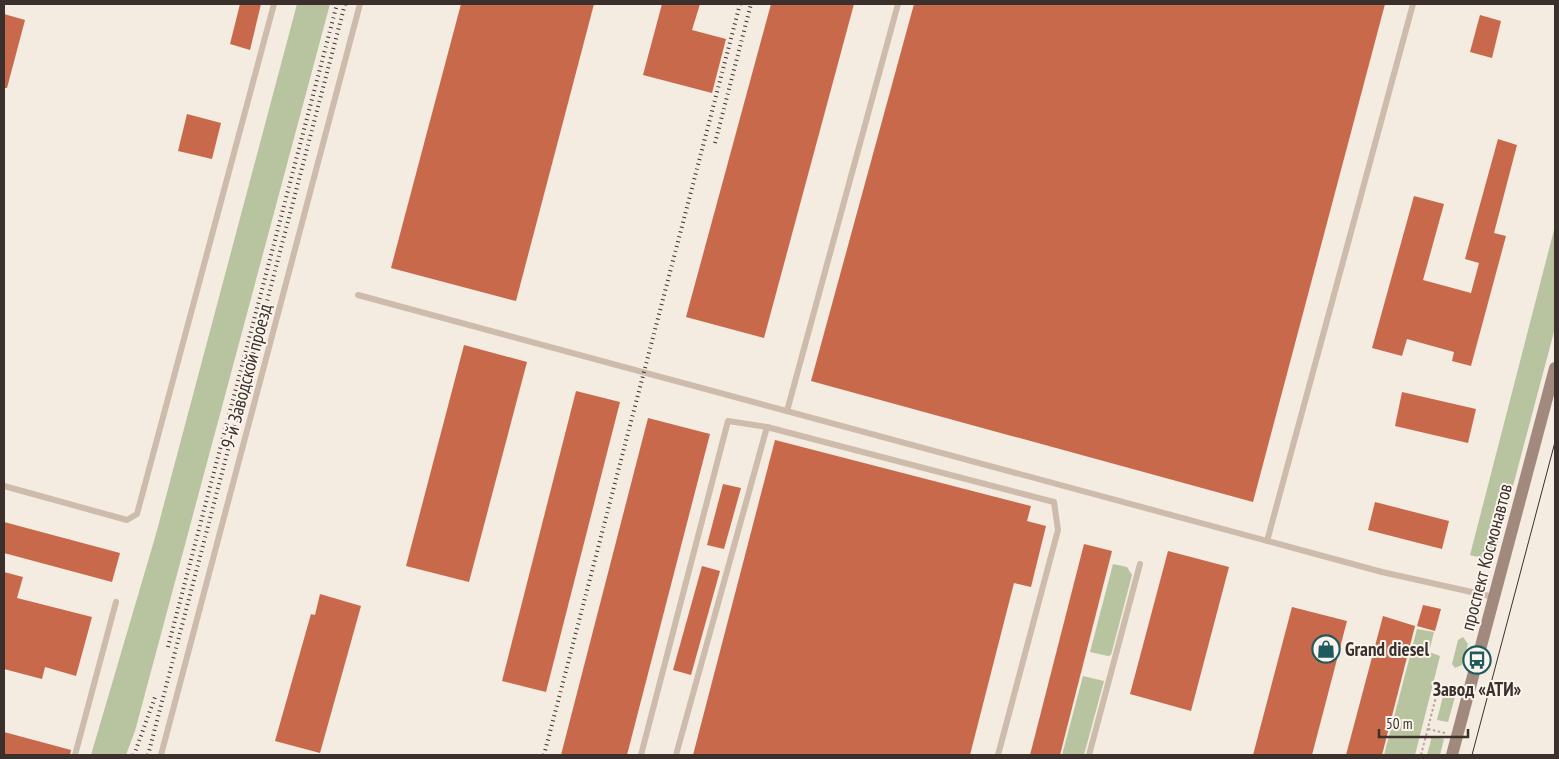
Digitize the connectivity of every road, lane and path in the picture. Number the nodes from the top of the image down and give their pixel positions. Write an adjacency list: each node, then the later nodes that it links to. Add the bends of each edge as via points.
1 (274, 4): 9 (lane, via 137,514 128,520)
2 (360, 4): 18 (lane, 9-й Заводской проезд)
3 (898, 4): 7 (lane)
4 (1413, 4): 10 (lane)
5 (358, 295): 7 (lane)
6 (1555, 368): 12 (main road, проспект Космонавтов)
7 (787, 411): 10 (lane)
8 (767, 427): 19 (lane, via 728,421); 20 (lane); 21 (lane, via 1054,502 1058,530)
9 (4, 486)
10 (1267, 541): 12 (lane, via 1382,572)
11 (1140, 564): 22 (lane)
12 (1494, 596): 24 (main road, проспект Космонавтов)
13 (116, 602): 17 (lane)
14 (1439, 685): 15 (path)
15 (1428, 729): 16 (path); 23 (path)
16 (1445, 733)
17 (75, 755)
18 (161, 755)
19 (641, 755)
20 (676, 755)
21 (998, 755)
22 (1089, 755)
23 (1421, 755)
24 (1452, 755)

